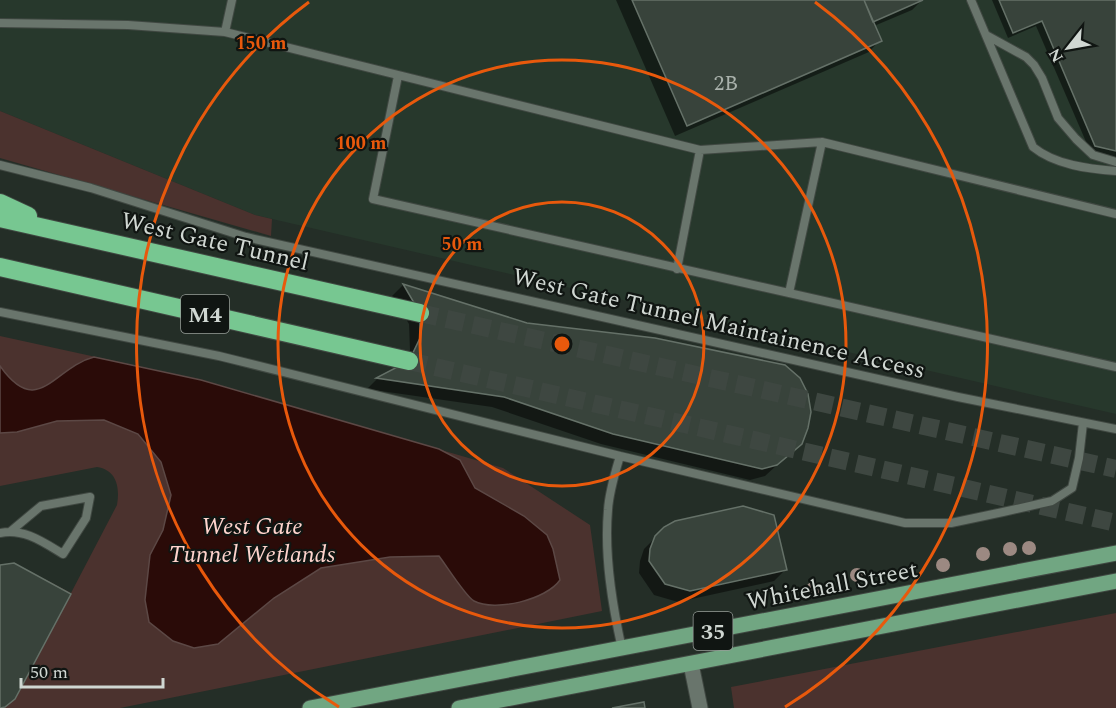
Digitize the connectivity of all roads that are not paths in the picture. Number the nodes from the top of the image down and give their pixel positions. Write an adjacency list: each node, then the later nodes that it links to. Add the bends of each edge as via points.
1 (232, 0): 4 (lane)
2 (971, 0): 5 (lane)
3 (0, 23): 4 (lane, via 128,25)
4 (225, 33): 6 (lane)
5 (986, 35): 9 (lane, via 1026,57 1041,78 1058,118 1093,154); 11 (lane, via 1033,147 1042,155 1090,170)
6 (398, 76): 8 (lane); 17 (lane, via 373,199)
7 (822, 142): 8 (lane); 13 (lane); 18 (lane)
8 (700, 150): 17 (lane)
9 (1116, 162)
10 (0, 165): 23 (lane, West Gate Tunnel Maintainence Access, via 91,188 246,237)
11 (1116, 171)
12 (0, 203): 15 (highway)
13 (1116, 214)
14 (0, 218): 15 (highway, West Gate Tunnel / M4)
15 (57, 229): 20 (highway, West Gate Tunnel / M4)
16 (0, 267): 21 (highway, M4)
17 (677, 269): 18 (lane)
18 (789, 293): 22 (lane)
19 (0, 312): 25 (lane, via 219,356)
20 (420, 313)
21 (410, 361)
22 (1116, 367)
23 (1083, 423): 24 (lane, West Gate Tunnel Maintainence Access); 25 (lane, via 1072,488 1052,501 951,523 905,523)
24 (1116, 429)
25 (620, 456): 31 (lane, via 608,510 608,556)
26 (11, 531): 26 (lane, via 41,506 90,497 86,518 63,554 27,534); 27 (lane)
27 (0, 533)
28 (1116, 553): 30 (main road, Whitehall Street / 35)
29 (1116, 581): 32 (main road, 35)
30 (685, 636): 31 (main road, Whitehall Street / 35); 32 (main road)
31 (622, 649): 33 (main road, Whitehall Street / 35)
32 (691, 664): 34 (main road, 35); 35 (street)
33 (310, 708)
34 (459, 708)
35 (700, 708)

